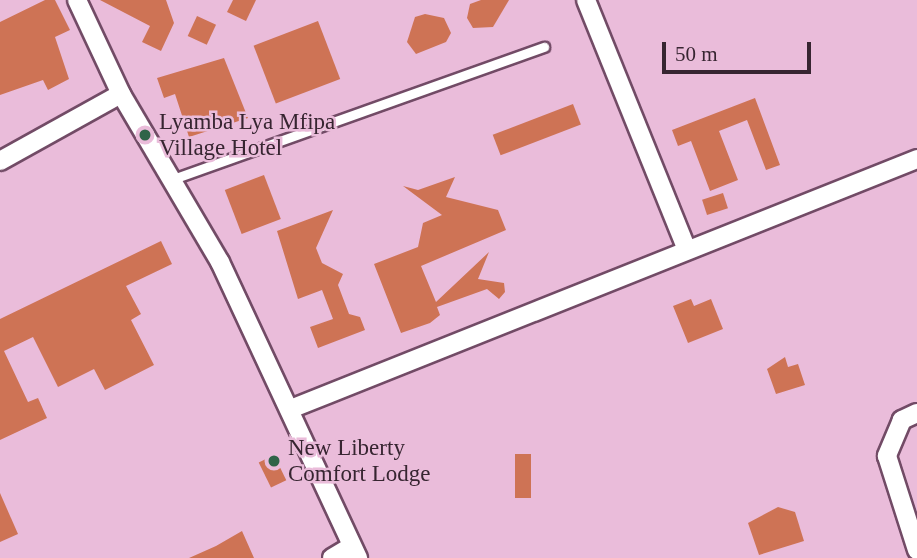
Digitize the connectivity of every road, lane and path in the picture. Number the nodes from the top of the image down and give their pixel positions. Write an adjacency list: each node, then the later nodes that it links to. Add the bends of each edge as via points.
1 (77, 0): 4 (street)
2 (586, 0): 8 (street)
3 (544, 47): 7 (lane)
4 (121, 94): 6 (street); 7 (street)
5 (917, 159): 8 (street)
6 (0, 161)
7 (173, 179): 9 (street)
8 (686, 248): 9 (street)
9 (293, 408): 12 (street)
10 (917, 413): 11 (street, via 902,420 887,456)
11 (917, 550)
12 (355, 552): 13 (street)
13 (332, 558)

